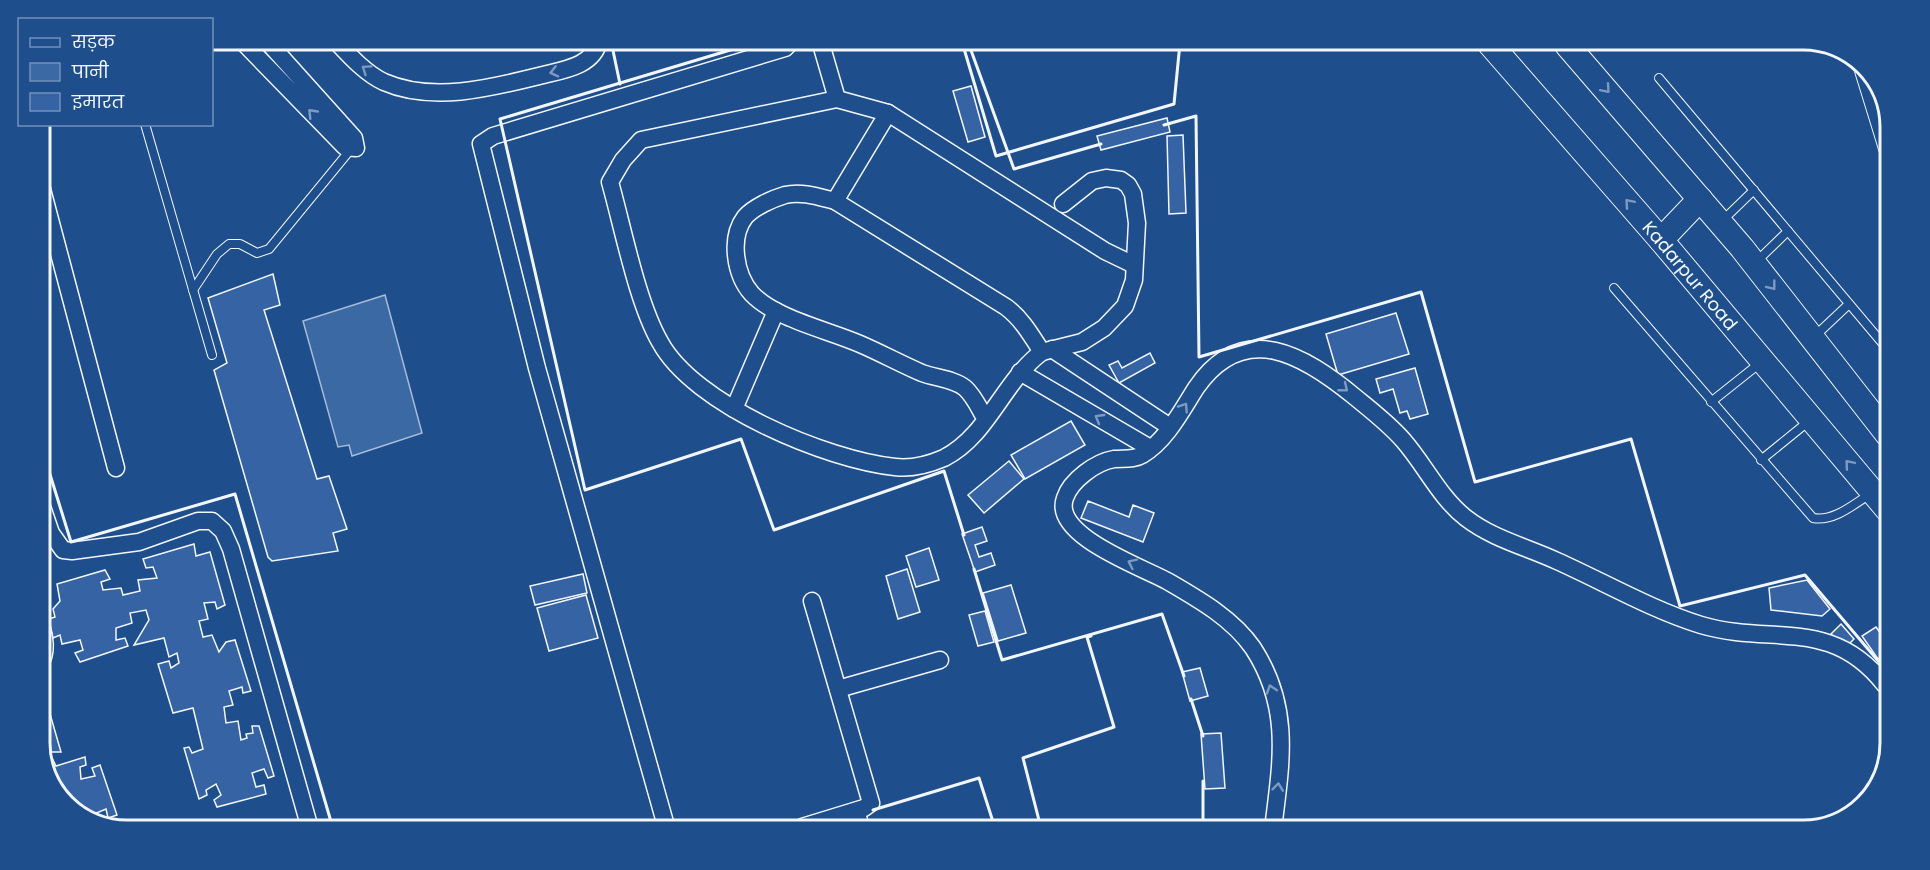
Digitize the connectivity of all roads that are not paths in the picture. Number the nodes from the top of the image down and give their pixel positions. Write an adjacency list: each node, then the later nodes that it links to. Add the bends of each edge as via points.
1 (251, 50): 13 (street, one-way to 1)
2 (275, 50): 13 (street, via 354,138 356,148)
3 (345, 50): 4 (street, one-way to 3, via 587,61 570,68 467,91 420,90 384,82)
4 (597, 50)
5 (777, 50): 51 (street, via 493,136 481,144 537,368)
6 (823, 50): 10 (street)
7 (1495, 50): 21 (street, Kadarpur Road, one-way to 7)
8 (1578, 50): 15 (street, one-way to 15)
9 (1659, 78): 14 (lane)
10 (837, 99): 11 (street); 35 (street, via 641,140 610,182 660,342 692,378)
11 (888, 113): 16 (street); 23 (street, via 1086,239)
12 (146, 126): 25 (lane)
13 (351, 149): 25 (lane, via 268,249 257,253 240,244 229,244 217,254)
14 (1754, 190): 19 (lane); 20 (lane)
15 (1700, 199): 19 (street); 21 (street)
16 (835, 201): 27 (street, via 786,195 753,210 744,219 735,247 741,276 753,295); 30 (street, via 1006,307)
17 (1063, 204): 23 (street, via 1092,181 1114,179 1128,185 1137,223)
18 (50, 219): 42 (street)
19 (1720, 222): 22 (street)
20 (1788, 231): 22 (lane); 26 (lane)
21 (1661, 240): 32 (street, Kadarpur Road)
22 (1755, 264): 28 (street, one-way to 28)
23 (1134, 265): 30 (street, via 1131,294 1104,328 1082,342)
24 (1614, 288): 34 (lane)
25 (193, 290): 31 (lane)
26 (1849, 304): 28 (lane); 29 (lane)
27 (776, 311): 35 (street); 36 (street, via 922,373 960,384)
28 (1812, 338): 38 (street)
29 (1880, 341)
30 (1047, 351): 33 (street); 39 (street)
31 (212, 355)
32 (1762, 361): 34 (lane); 37 (street, Kadarpur Road)
33 (1020, 372): 36 (street); 40 (street, one-way to 33)
34 (1711, 402): 41 (lane)
35 (734, 409): 36 (street, via 754,422 797,439 895,467 925,464 957,450)
36 (986, 418)
37 (1811, 419): 41 (lane); 43 (street, Kadarpur Road, one-way to 37)
38 (1880, 425)
39 (1170, 427): 40 (street); 47 (street, one-way to 47, via 1218,364 1244,352 1263,349 1296,357 1318,368 1387,423 1406,442 1455,509 1488,533 1701,625 1758,634 1811,636 1826,641 1862,661)
40 (1150, 448): 54 (street, one-way to 40, via 1283,746 1275,700 1254,649 1227,619 1169,582 1101,550 1066,518 1064,498 1084,474 1097,464 1141,455)
41 (1761, 460): 43 (lane, via 1812,518 1821,520)
42 (116, 468)
43 (1880, 501)
44 (50, 530): 50 (street, via 63,550 72,551 139,542 198,521 212,521 223,531)
45 (812, 601): 48 (street)
46 (940, 660): 48 (street)
47 (1880, 680)
48 (838, 689): 49 (street, via 870,799 868,807)
49 (856, 811): 52 (street); 53 (street)
50 (308, 820)
51 (664, 820)
52 (826, 820)
53 (859, 820)
54 (1274, 820)

